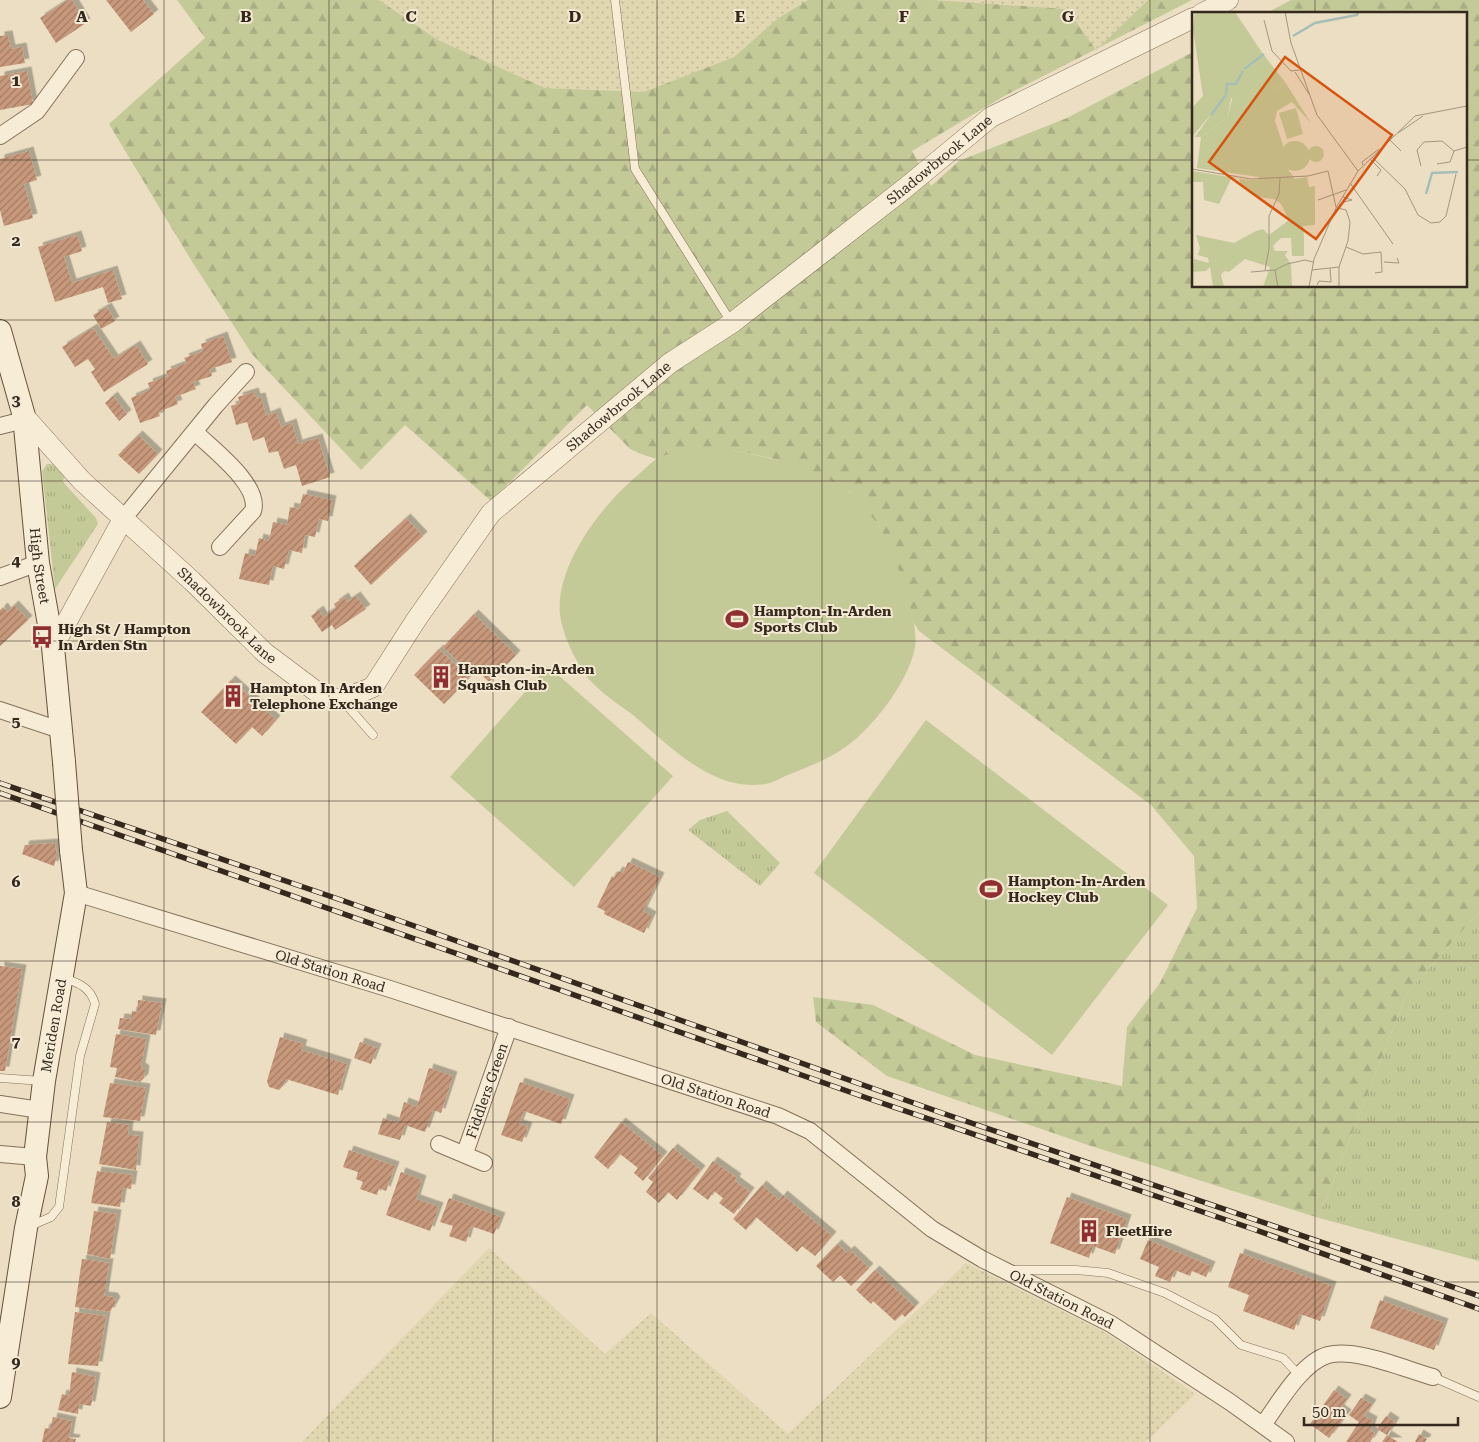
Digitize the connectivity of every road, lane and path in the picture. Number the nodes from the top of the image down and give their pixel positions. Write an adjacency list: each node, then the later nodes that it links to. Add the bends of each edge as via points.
1 (615, 0): 7 (lane, via 634,169)
2 (1228, 0): 3 (street)
3 (1205, 12)
4 (1192, 18): 7 (street, Shadowbrook Lane, via 991,117)
5 (76, 58): 6 (street, via 37,111)
6 (0, 136)
7 (732, 324): 18 (street, Shadowbrook Lane, via 670,363 490,513 373,687)
8 (0, 331): 10 (main road, High Street)
9 (246, 372): 12 (street)
10 (24, 418): 11 (street); 13 (street, Shadowbrook Lane, via 82,481); 15 (main road, High Street)
11 (0, 426)
12 (195, 432): 13 (street); 14 (street, via 246,481 254,496 253,511)
13 (123, 519): 17 (street); 18 (street, Shadowbrook Lane, via 265,653 321,695)
14 (220, 547)
15 (38, 563): 16 (street); 17 (main road, High Street)
16 (0, 577)
17 (53, 647): 20 (main road, High Street)
18 (342, 700): 21 (lane)
19 (0, 710): 20 (street)
20 (60, 730): 22 (main road, High Street, bridge)
21 (373, 735)
22 (76, 893): 23 (main road, Meriden Road); 24 (street, Old Station Road)
23 (62, 978): 26 (main road, Meriden Road); 34 (lane, via 88,990 95,1004 80,1056 58,1207 51,1217)
24 (509, 1027): 31 (street, Fiddlers Green); 35 (street, Old Station Road, via 734,1100 810,1131 932,1229)
25 (0, 1078): 26 (lane)
26 (44, 1081): 28 (main road, Meriden Road)
27 (0, 1104): 28 (street)
28 (40, 1110): 32 (main road, Meriden Road)
29 (438, 1144): 31 (street, Fiddlers Green)
30 (0, 1154): 32 (street)
31 (465, 1154): 33 (street, Fiddlers Green)
32 (35, 1157): 34 (main road, Meriden Road, via 37,1176)
33 (484, 1163)
34 (26, 1228): 38 (main road, Meriden Road)
35 (1005, 1270): 36 (lane, via 1108,1273 1165,1293 1215,1319 1241,1345 1283,1358); 41 (street, Old Station Road, via 1111,1324)
36 (1300, 1376): 37 (street, via 1326,1356 1340,1354 1357,1355); 41 (street)
37 (1433, 1377): 40 (lane)
38 (0, 1393): 39 (main road, Meriden Road)
39 (0, 1397)
40 (1479, 1397)
41 (1263, 1425): 42 (street, Old Station Road)
42 (1286, 1442)

